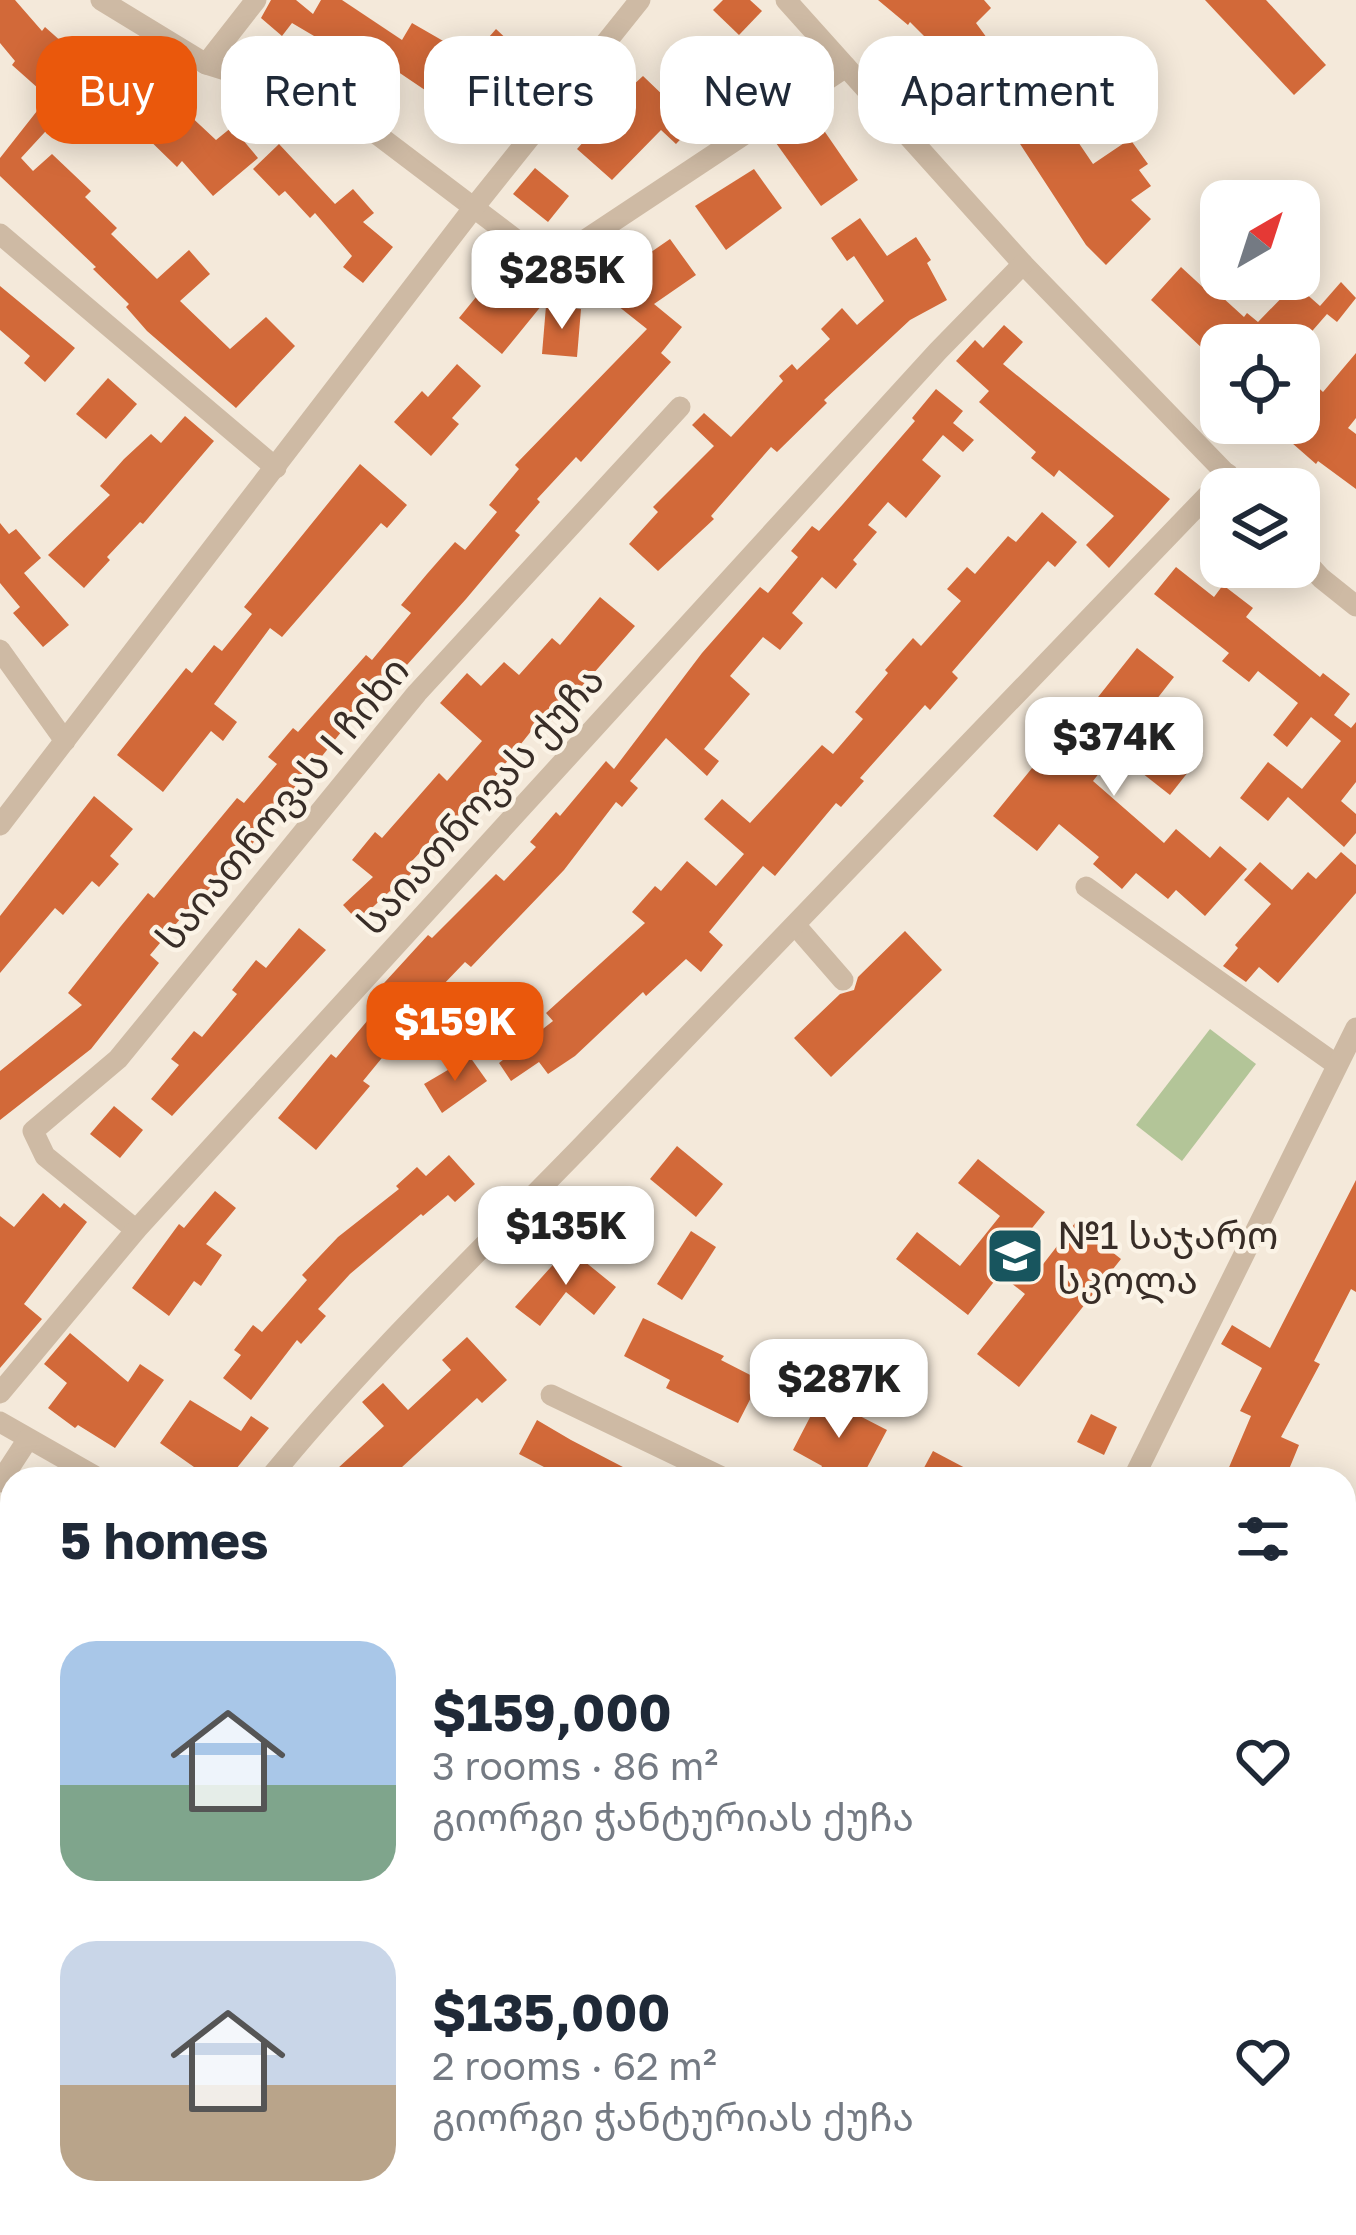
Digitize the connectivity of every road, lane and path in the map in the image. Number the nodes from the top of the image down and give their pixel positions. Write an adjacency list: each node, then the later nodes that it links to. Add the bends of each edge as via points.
1 (101, 0): 5 (street)
2 (256, 0): 5 (street)
3 (640, 0): 7 (street)
4 (786, 0): 6 (street)
5 (206, 64): 7 (street, via 366,126)
6 (846, 67): 7 (street, via 573,248 542,255); 9 (street)
7 (475, 206): 11 (street)
8 (0, 234): 11 (street)
9 (1023, 264): 12 (street); 24 (street, საიათნოვას ქუჩა)
10 (680, 407): 24 (street, საიათნოვას I ჩიხი, via 417,694 118,1059 33,1131 45,1156)
11 (276, 468): 17 (street)
12 (1220, 468)
13 (1200, 516): 20 (street)
14 (1320, 577): 15 (street)
15 (1356, 606)
16 (0, 650): 17 (street)
17 (65, 741): 18 (street)
18 (0, 824)
19 (1086, 887): 23 (street)
20 (796, 926): 21 (street); 31 (street, via 328,1406)
21 (843, 980)
22 (1356, 1028): 23 (street)
23 (1337, 1065): 33 (street)
24 (136, 1230): 25 (street, საიათნოვას ქუჩა)
25 (0, 1393)
26 (551, 1395): 32 (street)
27 (0, 1421): 28 (street)
28 (28, 1438): 29 (street); 30 (street)
29 (10, 1467)
30 (79, 1467)
31 (279, 1467)
32 (701, 1467)
33 (1139, 1467)

